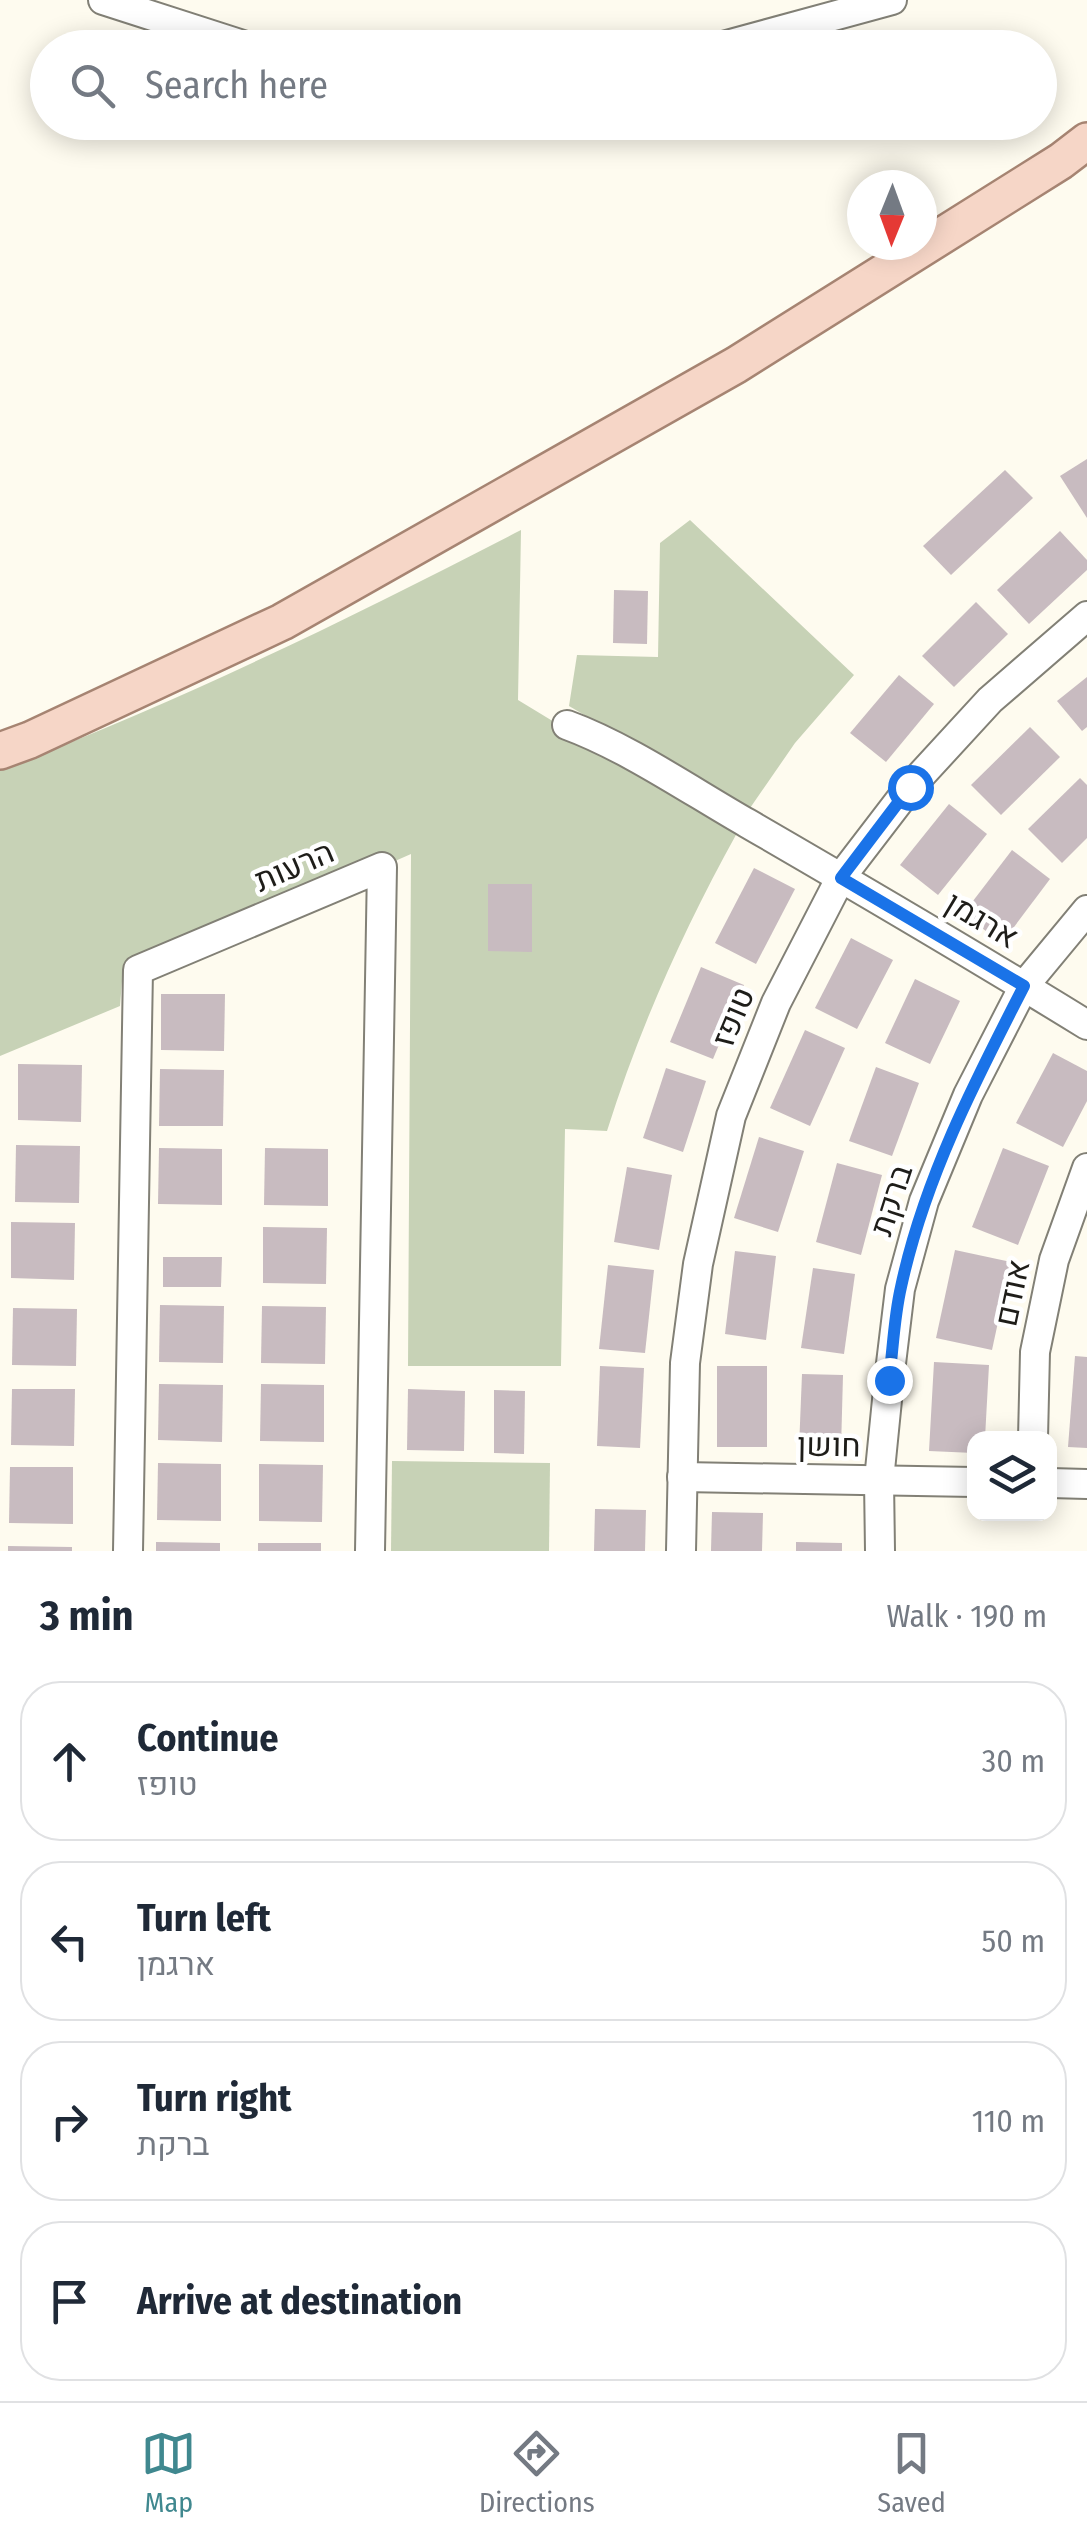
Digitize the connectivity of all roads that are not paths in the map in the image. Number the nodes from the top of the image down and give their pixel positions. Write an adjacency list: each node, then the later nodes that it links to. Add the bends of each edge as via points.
1 (103, 0): 3 (street)
2 (892, 0): 4 (street)
3 (196, 30)
4 (782, 30)
5 (1087, 142): 8 (main road, via 736,365 282,622)
6 (1087, 616): 9 (street, טופז, via 990,700 910,787)
7 (567, 725): 9 (street, ארגמן)
8 (0, 751)
9 (841, 878): 11 (street, ארגמן); 15 (street, טופז, via 776,1003 730,1116 698,1264 685,1363)
10 (1087, 910): 11 (street, ברקת)
11 (1024, 986): 12 (street, ארגמן); 16 (street, ברקת, via 924,1201 900,1289)
12 (1087, 1025)
13 (1087, 1168): 14 (street, אודם, via 1054,1260 1034,1352)
14 (1032, 1431)
15 (682, 1478): 16 (street, חושן); 22 (street, טופז)
16 (879, 1480): 17 (street, חושן); 23 (street, ברקת)
17 (967, 1482)
18 (1057, 1483): 19 (street)
19 (1087, 1484)
20 (128, 1551): 21 (street, הרעות, via 138,970 382,867)
21 (370, 1551)
22 (681, 1551)
23 (880, 1551)

